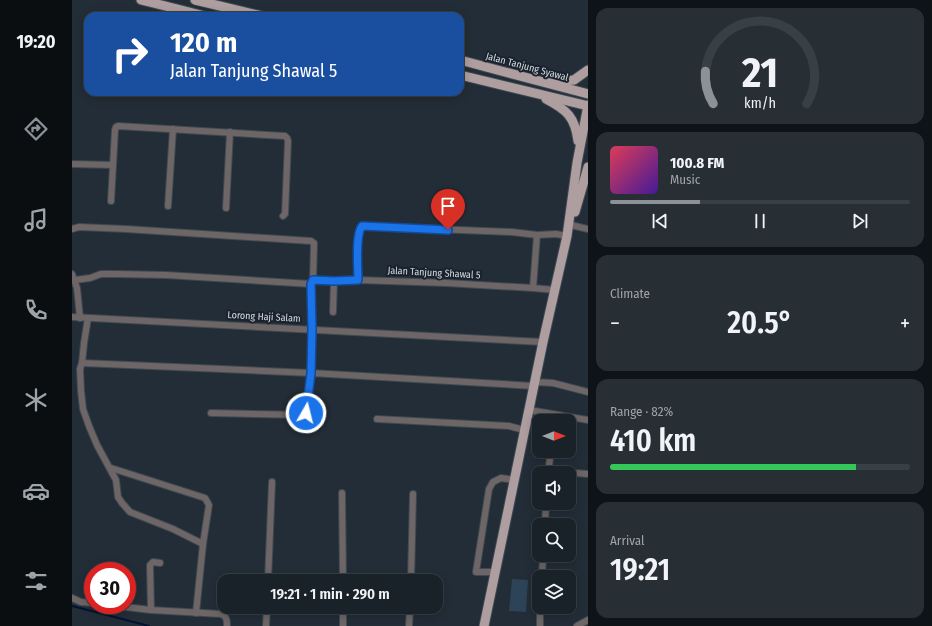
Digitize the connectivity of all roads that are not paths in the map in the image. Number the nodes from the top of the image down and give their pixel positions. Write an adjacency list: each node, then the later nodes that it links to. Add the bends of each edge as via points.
1 (141, 0): 3 (main road)
2 (195, 0): 4 (main road)
3 (188, 12)
4 (245, 12)
5 (464, 61): 8 (main road, Jalan Tanjung Syawal)
6 (588, 70): 8 (main road, via 574,80)
7 (464, 76): 9 (main road)
8 (535, 81): 10 (main road, Jalan Tanjung Syawal)
9 (536, 94): 11 (main road); 14 (main road, via 569,114 576,127)
10 (588, 94)
11 (588, 105): 14 (main road)
12 (172, 129): 13 (street); 16 (street, via 116,127); 19 (street)
13 (230, 132): 20 (street); 21 (street, via 287,138)
14 (578, 163): 26 (main road)
15 (72, 164): 16 (street)
16 (113, 165): 18 (street)
17 (588, 167): 22 (main road)
18 (111, 201)
19 (168, 206)
20 (226, 208)
21 (283, 216)
22 (571, 225): 24 (street); 26 (main road)
23 (73, 227): 31 (street, via 311,241 315,246)
24 (588, 229)
25 (537, 235): 26 (street); 29 (street, via 362,226 359,230); 32 (street)
26 (568, 236): 33 (main road)
27 (72, 274): 28 (street)
28 (75, 280): 31 (street, Jalan Tanjung Shawal 5, via 101,274 123,274); 36 (street)
29 (358, 280): 30 (street, Jalan Tanjung Shawal 5); 32 (street, Jalan Tanjung Shawal 5)
30 (334, 281): 31 (street, Jalan Tanjung Shawal 5); 34 (street)
31 (312, 282): 38 (street)
32 (533, 288): 33 (street, Jalan Tanjung Shawal 5)
33 (555, 290): 39 (main road)
34 (333, 312)
35 (72, 317): 36 (street, Lorong Haji Salam)
36 (80, 318): 37 (street, Lorong Haji Salam)
37 (88, 318): 38 (street, Lorong Haji Salam); 40 (street)
38 (312, 330): 39 (street, Lorong Haji Salam); 41 (street)
39 (543, 342): 42 (main road)
40 (82, 363): 41 (street); 51 (street, via 80,379 83,409 97,445)
41 (311, 373): 42 (street); 45 (street, via 304,416)
42 (534, 384): 43 (street, via 553,383); 44 (main road)
43 (588, 392)
44 (529, 410): 46 (street); 50 (main road)
45 (211, 413)
46 (542, 414)
47 (377, 419): 50 (street, via 509,426)
48 (576, 419): 49 (street)
49 (588, 420)
50 (524, 430): 54 (main road)
51 (111, 468): 58 (street, via 118,496 130,512); 58 (street, via 205,498 209,505)
52 (576, 473): 53 (street)
53 (588, 474)
54 (514, 480): 60 (main road); 60 (street, via 501,478 493,482 489,489 476,572)
55 (272, 482): 61 (street)
56 (342, 493): 62 (street)
57 (413, 494): 63 (street)
58 (203, 544): 68 (street)
59 (160, 563): 67 (street, via 153,562 150,565)
60 (494, 572): 78 (main road)
61 (268, 574)
62 (343, 574)
63 (411, 574)
64 (72, 598): 65 (street)
65 (84, 602)
66 (136, 608): 67 (street)
67 (151, 610): 68 (street)
68 (196, 613): 74 (street, via 224,615 227,618)
69 (267, 614): 75 (street)
70 (343, 614): 76 (street)
71 (410, 614): 77 (street)
72 (540, 614): 79 (street)
73 (588, 620): 80 (street)
74 (227, 626)
75 (266, 626)
76 (344, 626)
77 (409, 626)
78 (484, 626)
79 (540, 626)
80 (577, 626)

